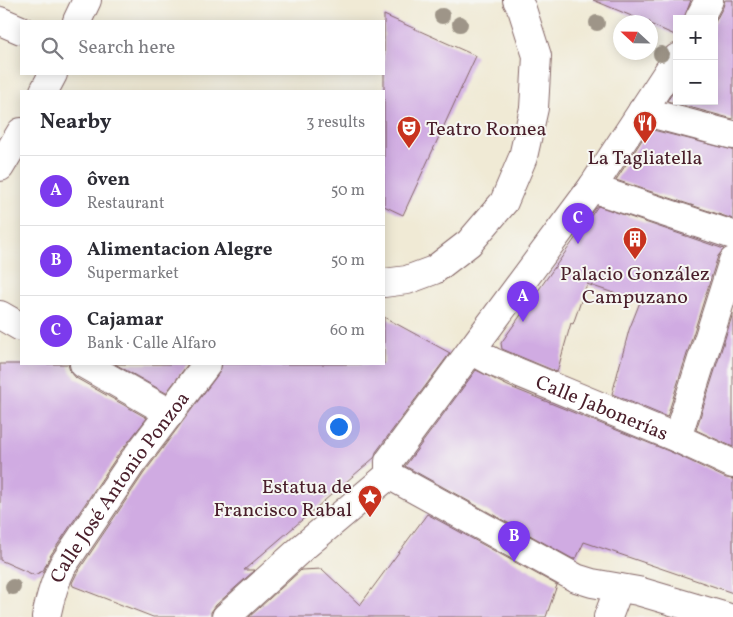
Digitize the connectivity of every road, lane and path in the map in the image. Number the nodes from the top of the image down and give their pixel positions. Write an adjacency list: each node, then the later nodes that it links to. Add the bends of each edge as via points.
1 (87, 0): 5 (street)
2 (517, 0): 18 (street, via 537,56 534,108 523,157 504,202 469,243 434,270)
3 (709, 0): 4 (street)
4 (701, 15)
5 (77, 20)
6 (0, 21): 7 (street)
7 (20, 30)
8 (676, 60): 11 (street)
9 (52, 75): 10 (street)
10 (45, 90)
11 (642, 111): 13 (street); 15 (street)
12 (20, 134): 14 (street)
13 (733, 135)
14 (0, 167)
15 (593, 186): 16 (street); 21 (street)
16 (733, 235)
17 (733, 260): 25 (street)
18 (385, 284)
19 (0, 315): 20 (street)
20 (20, 326)
21 (473, 350): 25 (street, Calle Jabonerías, via 493,362); 27 (street, via 389,461)
22 (86, 365): 24 (street)
23 (206, 365): 24 (street, Calle José Antonio Ponzoa)
24 (170, 413): 29 (street, Calle José Antonio Ponzoa, via 131,464 63,565)
25 (677, 438): 26 (street, Calle Jabonerías)
26 (733, 464)
27 (389, 475): 28 (street, via 576,578); 30 (street)
28 (618, 588): 31 (street); 32 (street)
29 (46, 617)
30 (226, 617)
31 (608, 617)
32 (726, 617)

